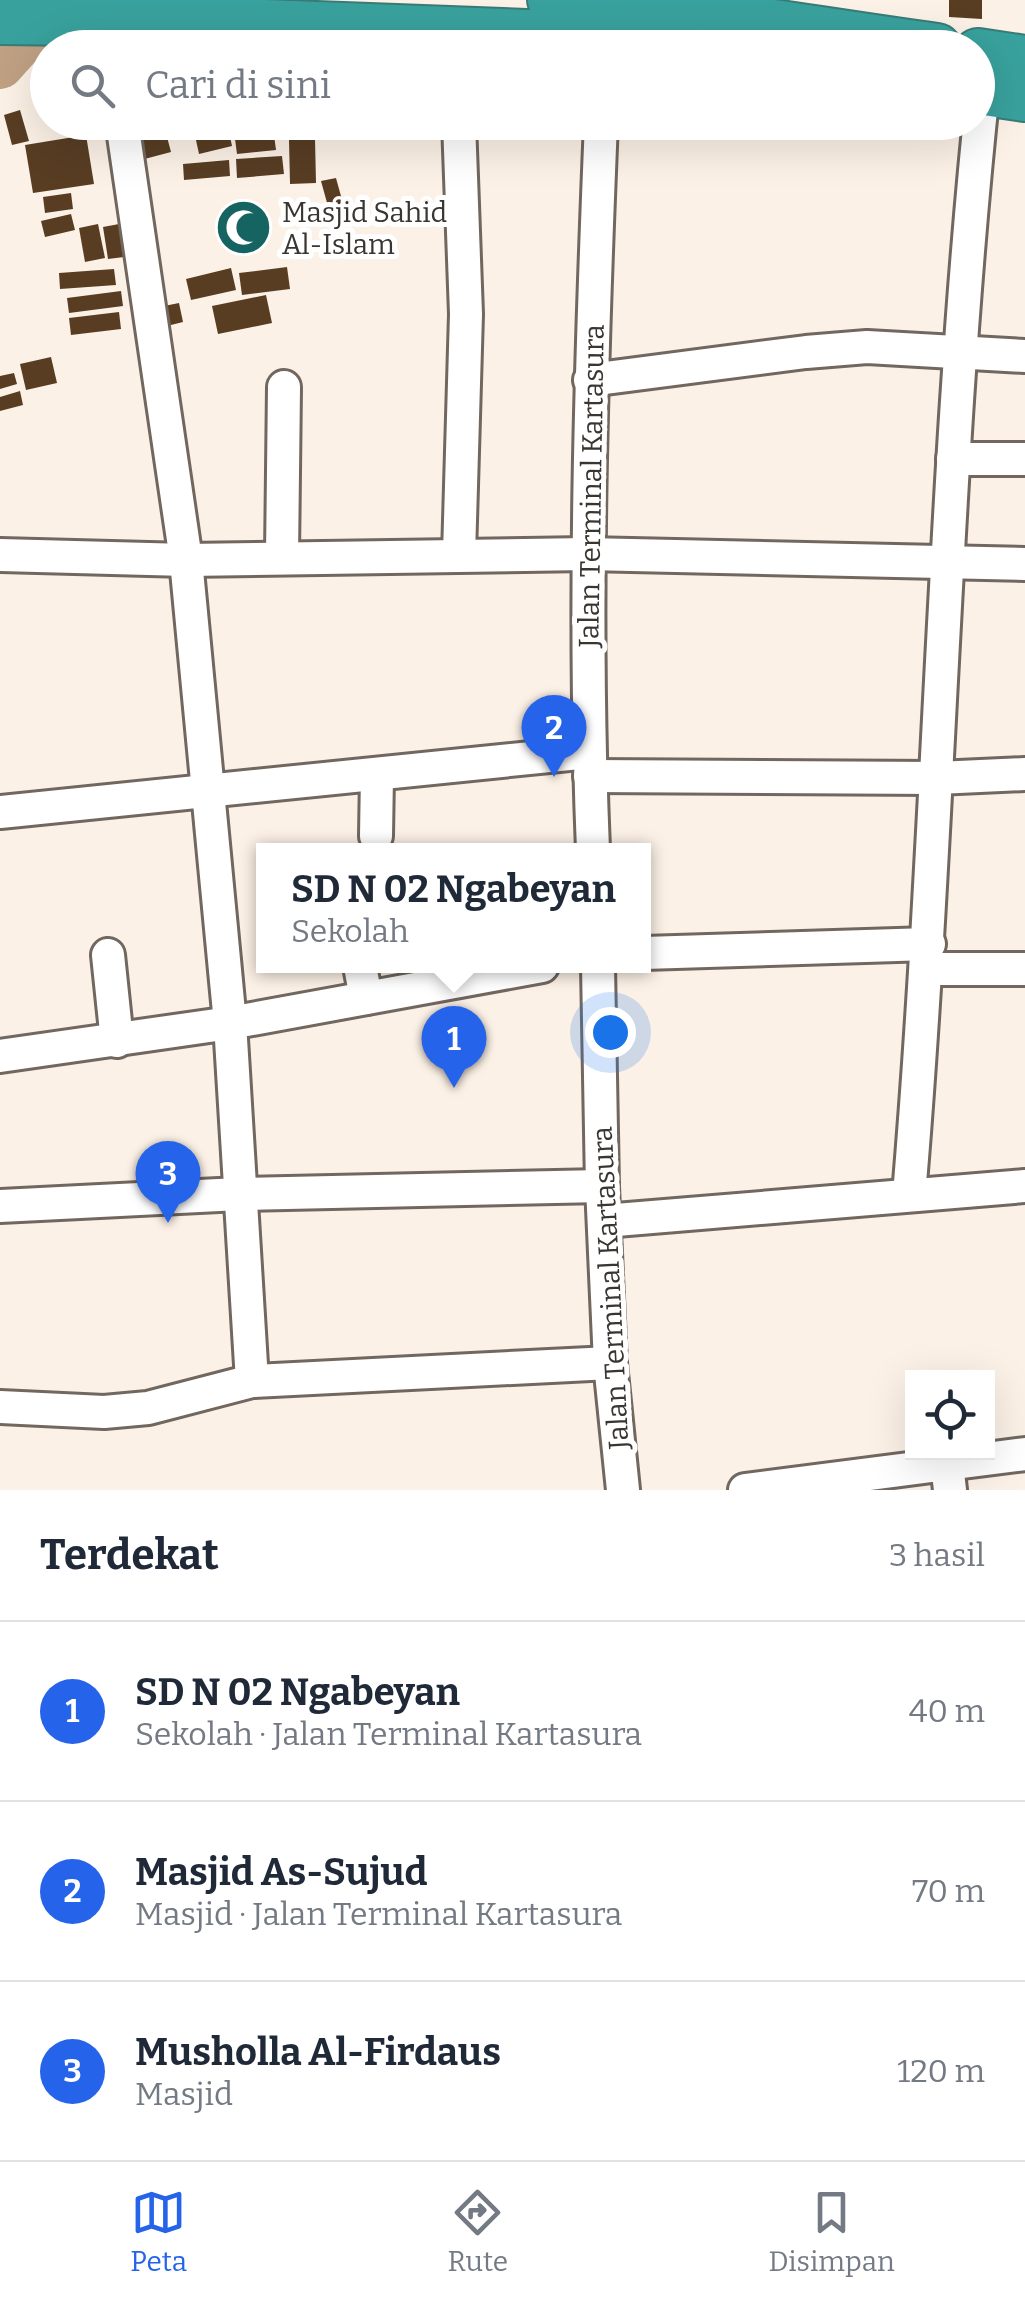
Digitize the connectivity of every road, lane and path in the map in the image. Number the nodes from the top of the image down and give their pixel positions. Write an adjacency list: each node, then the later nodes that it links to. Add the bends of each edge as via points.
1 (552, 0): 3 (highway)
2 (11, 20): 4 (highway)
3 (605, 22): 6 (highway); 7 (highway); 8 (highway)
4 (103, 30): 5 (highway, via 238,23)
5 (330, 30)
6 (541, 30)
7 (632, 30)
8 (707, 30)
9 (1025, 60): 10 (highway)
10 (995, 80)
11 (125, 140): 25 (street)
12 (461, 140): 22 (street, via 466,314)
13 (600, 140): 17 (street, Jalan Terminal Kartasura)
14 (984, 140): 15 (street)
15 (959, 353): 16 (street); 17 (street, via 893,346 806,352); 20 (street)
16 (1025, 356)
17 (590, 380): 21 (street, Jalan Terminal Kartasura)
18 (284, 387): 24 (street)
19 (1025, 459): 20 (street)
20 (953, 460): 26 (street)
21 (587, 554): 22 (street); 26 (street); 28 (street, Jalan Terminal Kartasura)
22 (459, 555): 24 (street)
23 (0, 556): 25 (street)
24 (282, 556): 25 (street)
25 (186, 560): 32 (street)
26 (946, 563): 27 (street); 31 (street)
27 (1025, 564)
28 (590, 764): 30 (street); 31 (street); 35 (street, Jalan Terminal Kartasura)
29 (1025, 774): 31 (street)
30 (377, 775): 32 (street); 34 (street)
31 (937, 778): 38 (street)
32 (207, 793): 33 (street); 44 (street)
33 (0, 812)
34 (376, 836)
35 (593, 843)
36 (651, 954): 38 (street)
37 (108, 955): 45 (street)
38 (928, 956): 39 (street); 50 (street)
39 (1025, 969)
40 (361, 973): 43 (street)
41 (504, 973): 43 (street)
42 (598, 973): 47 (street, Jalan Terminal Kartasura)
43 (366, 998): 44 (street)
44 (230, 1023): 45 (street); 49 (street)
45 (117, 1040): 46 (street)
46 (0, 1056)
47 (602, 1186): 49 (street); 52 (street, Jalan Terminal Kartasura)
48 (1025, 1186): 50 (street)
49 (239, 1194): 51 (street); 54 (street)
50 (909, 1195): 52 (street)
51 (0, 1206)
52 (604, 1222): 53 (street, Jalan Terminal Kartasura)
53 (610, 1363): 54 (street); 58 (street, Jalan Terminal Kartasura)
54 (252, 1381): 55 (street, via 148,1408)
55 (0, 1407)
56 (1025, 1454): 57 (street)
57 (948, 1477): 59 (street)
58 (622, 1490)
59 (745, 1490)

